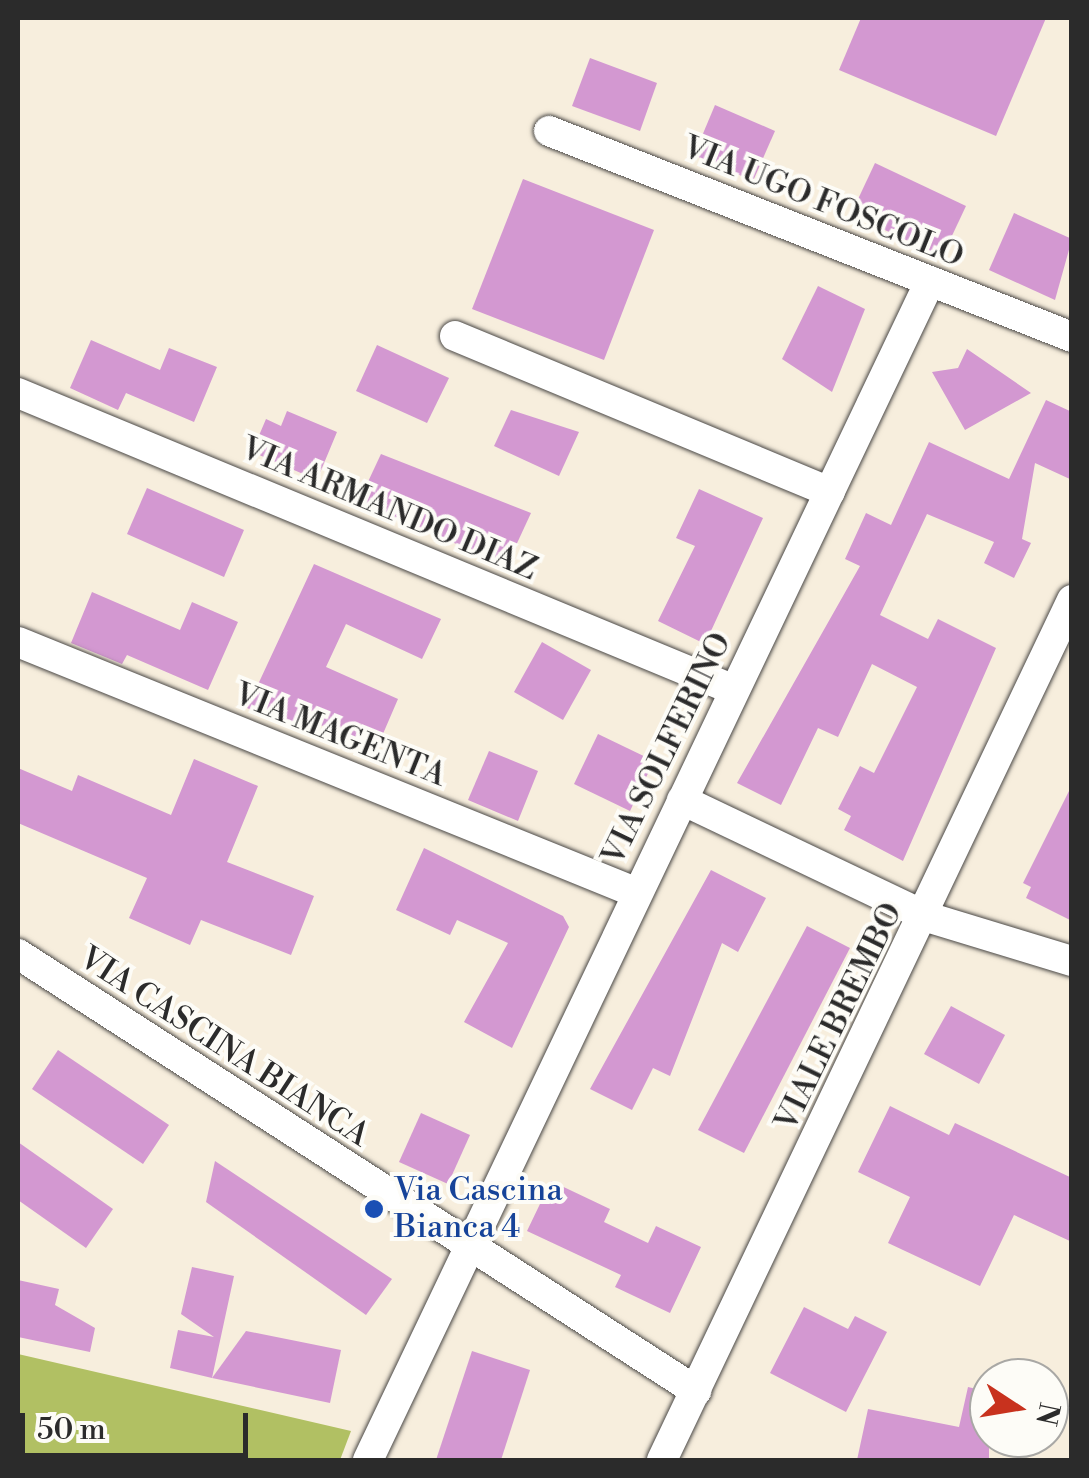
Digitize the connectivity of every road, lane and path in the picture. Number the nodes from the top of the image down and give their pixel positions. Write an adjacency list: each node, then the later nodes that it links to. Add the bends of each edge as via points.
1 (550, 131): 2 (street, VIA UGO FOSCOLO)
2 (930, 282): 4 (street, VIA UGO FOSCOLO); 6 (street, VIA SOLFERINO)
3 (455, 336): 6 (street)
4 (1072, 337)
5 (18, 392): 9 (street, VIA ARMANDO DIAZ)
6 (830, 492): 9 (street, VIA SOLFERINO)
7 (1072, 600): 12 (street, VIALE BREMBO)
8 (18, 642): 11 (street, VIA MAGENTA)
9 (734, 690): 10 (street, VIA SOLFERINO)
10 (682, 800): 11 (street, VIA SOLFERINO); 12 (street)
11 (637, 892): 15 (street, VIA SOLFERINO)
12 (927, 916): 14 (street); 16 (street, VIALE BREMBO)
13 (18, 954): 15 (street, VIA CASCINA BIANCA)
14 (1072, 961)
15 (467, 1247): 16 (street, VIA CASCINA BIANCA); 17 (street, VIA SOLFERINO)
16 (696, 1391): 18 (street, VIALE BREMBO)
17 (368, 1460)
18 (662, 1460)

